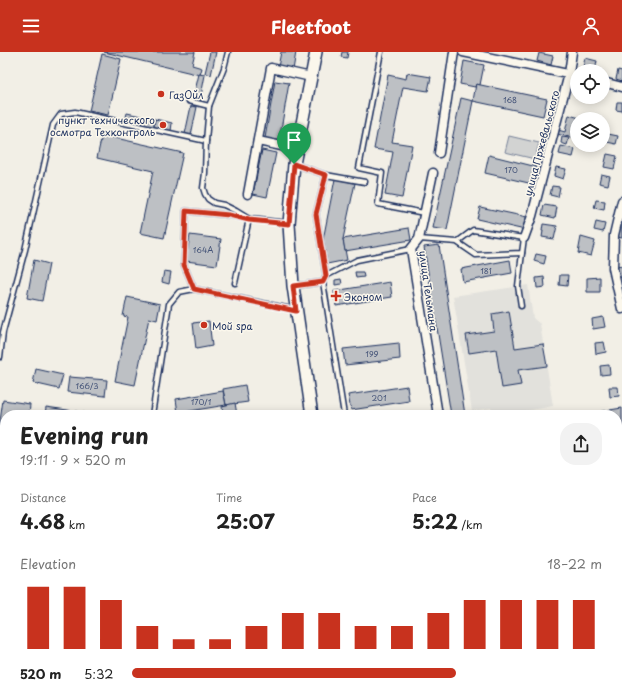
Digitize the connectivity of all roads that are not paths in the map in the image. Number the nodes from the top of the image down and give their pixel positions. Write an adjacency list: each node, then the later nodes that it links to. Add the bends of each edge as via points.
1 (228, 52): 14 (lane)
2 (316, 52): 9 (main road)
3 (381, 52): 25 (lane, via 359,168 382,173 378,204)
4 (454, 52): 18 (street)
5 (463, 52): 8 (street)
6 (572, 52): 7 (street, улица Пржевальского)
7 (573, 64)
8 (570, 74)
9 (311, 77): 15 (street, via 271,68); 17 (main road)
10 (610, 84): 12 (street)
11 (570, 85): 28 (street, улица Пржевальского)
12 (622, 87)
13 (189, 101): 14 (lane)
14 (209, 106): 16 (lane)
15 (258, 140): 17 (street); 23 (street)
16 (206, 141): 26 (lane, via 203,188 205,194 214,203 224,205); 41 (lane, via 75,112 61,114 53,125 25,250 3,332)
17 (296, 149): 19 (main road)
18 (439, 153)
19 (294, 164): 21 (lane); 27 (main road)
20 (433, 173): 25 (street, улица Тельмана)
21 (326, 175): 22 (lane); 33 (lane, via 316,214)
22 (365, 182)
23 (248, 194)
24 (622, 201): 39 (street, via 614,234 613,268)
25 (424, 214): 29 (street, улица Тельмана)
26 (249, 220): 27 (lane); 35 (lane); 37 (lane, via 229,215 186,211 184,265)
27 (289, 224): 36 (main road)
28 (524, 238): 30 (lane, via 473,230); 32 (lane)
29 (419, 239): 30 (lane); 31 (street, улица Тельмана)
30 (457, 242): 32 (lane, via 476,255)
31 (411, 249): 33 (lane, via 357,260); 45 (street, улица Тельмана)
32 (522, 253): 38 (lane, via 518,286)
33 (326, 276): 34 (lane)
34 (323, 282): 36 (lane); 44 (lane)
35 (235, 284)
36 (293, 286): 40 (main road)
37 (194, 289): 40 (lane); 42 (lane, via 179,292 169,304)
38 (521, 306)
39 (622, 309)
40 (296, 311): 43 (main road)
41 (0, 357)
42 (153, 410)
43 (311, 410)
44 (343, 410)
45 (437, 410)

